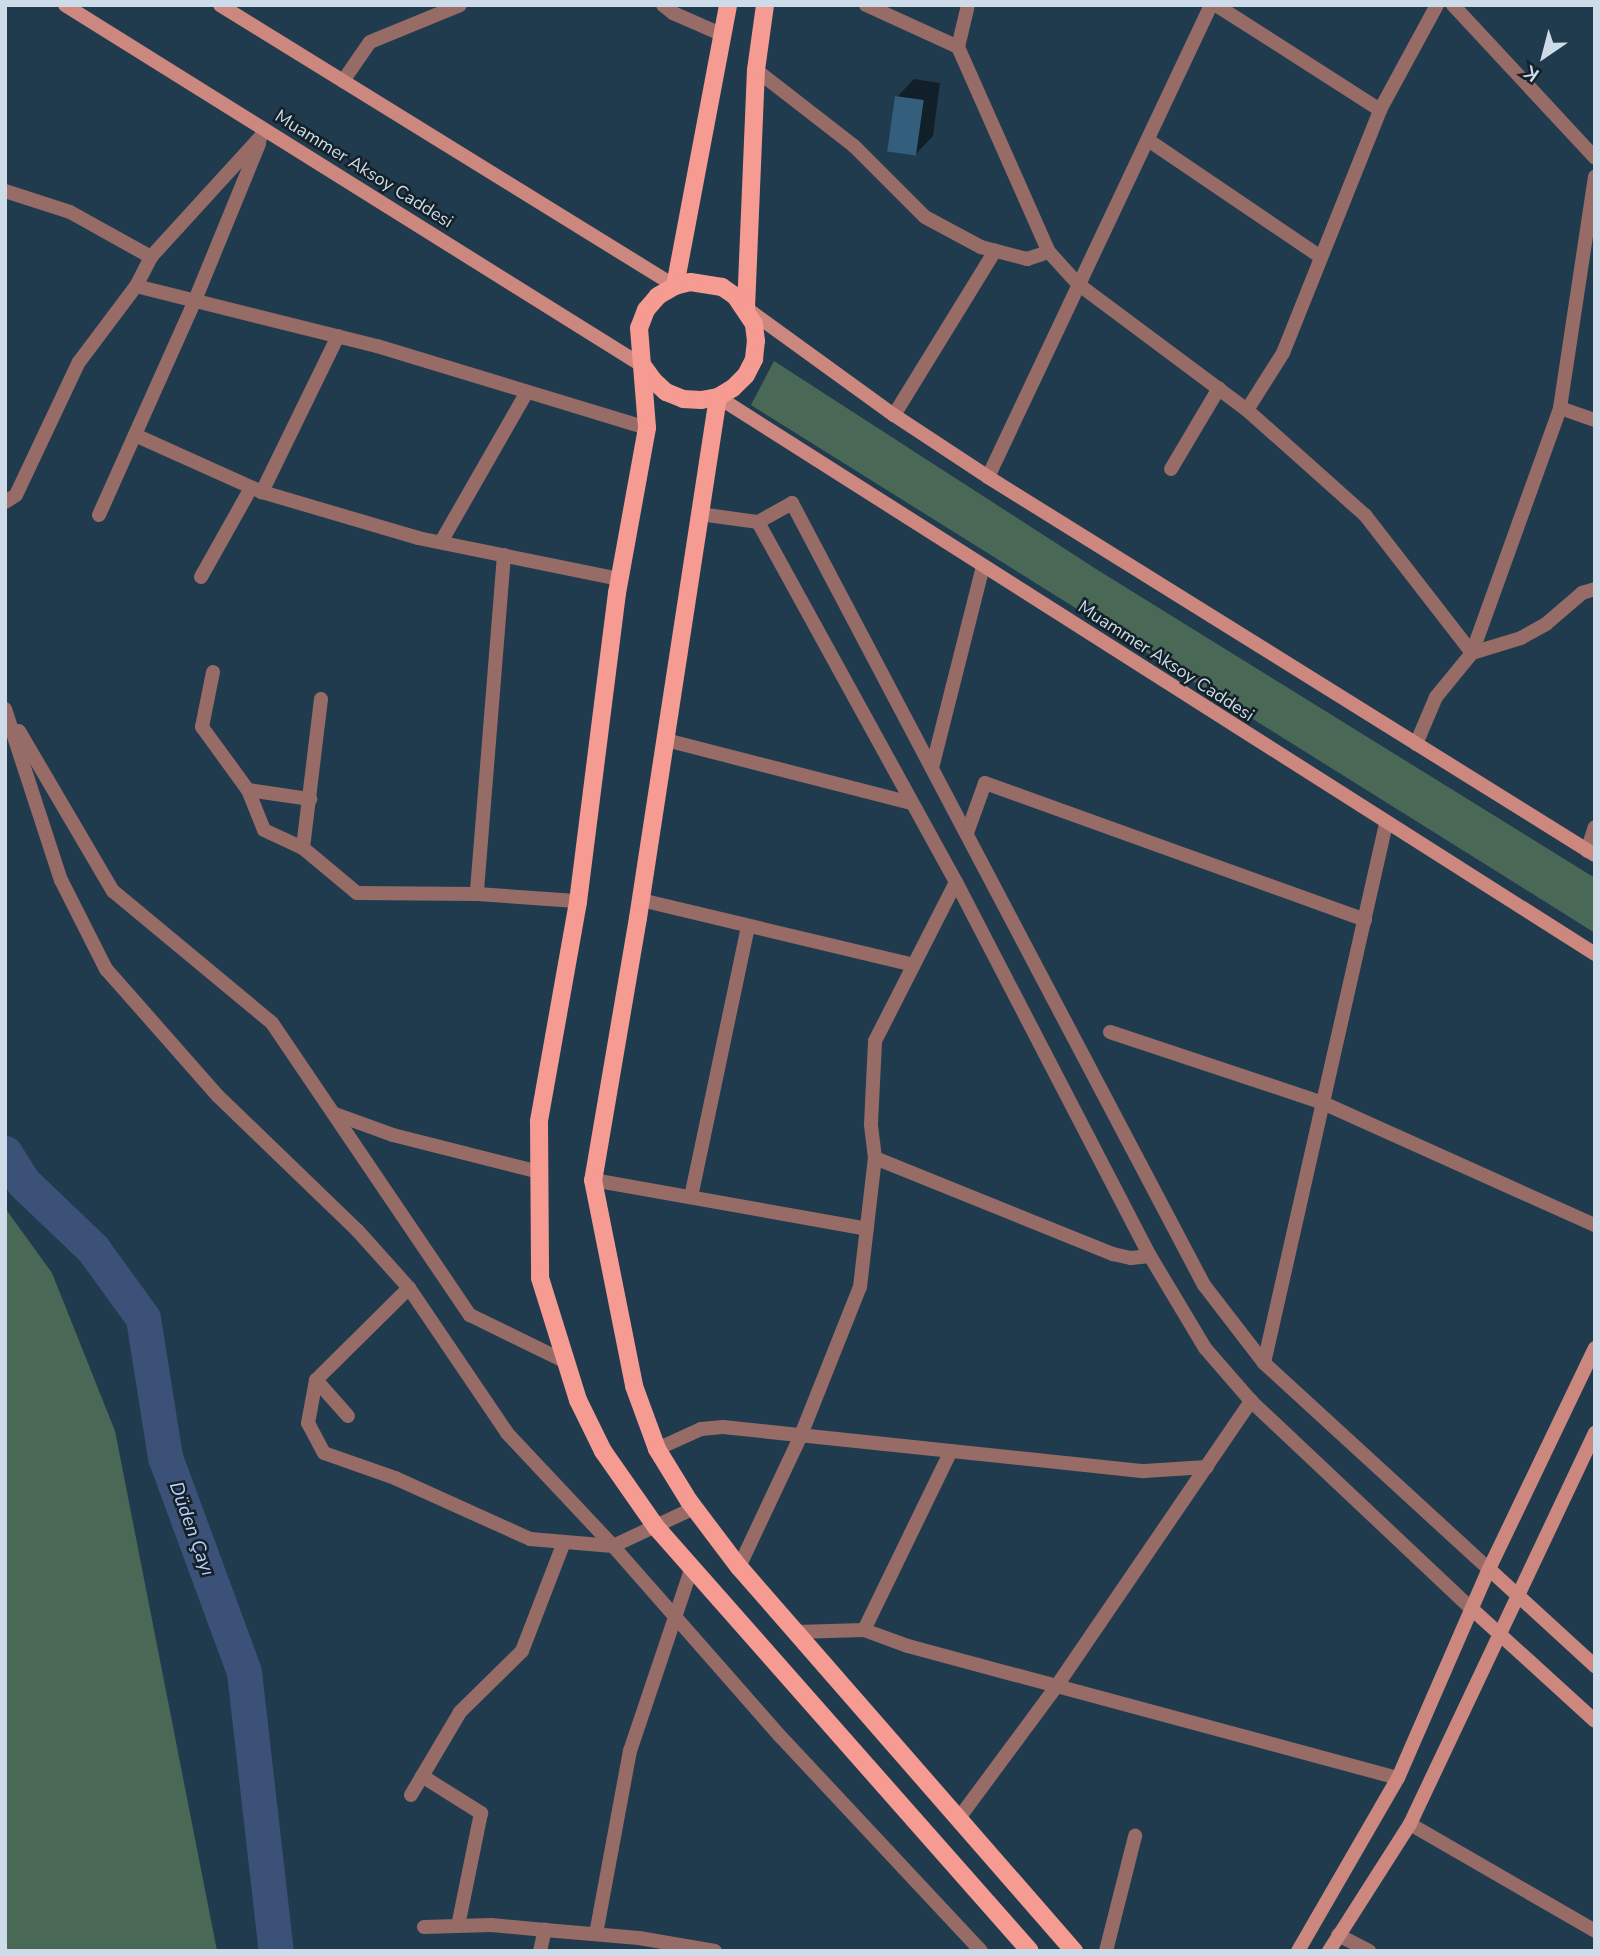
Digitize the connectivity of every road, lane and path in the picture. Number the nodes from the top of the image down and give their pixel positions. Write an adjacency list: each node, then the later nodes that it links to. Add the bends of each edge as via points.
1 (65, 5): 17 (main road, Muammer Aksoy Caddesi)
2 (220, 5): 15 (main road)
3 (460, 5): 15 (street, via 370,42)
4 (663, 5): 12 (street)
5 (728, 5): 12 (main road)
6 (765, 5): 14 (main road)
7 (866, 5): 13 (street)
8 (968, 5): 13 (street)
9 (1214, 5): 16 (street); 18 (street)
10 (1437, 5): 16 (street)
11 (1453, 5): 19 (street)
12 (723, 35): 28 (main road)
13 (958, 47): 23 (street)
14 (756, 71): 22 (street, via 854,146 925,217); 30 (main road)
15 (343, 81): 28 (main road)
16 (1380, 110): 25 (street)
17 (264, 132): 24 (street); 29 (street); 32 (main road, Muammer Aksoy Caddesi)
18 (1148, 140): 25 (street); 26 (street)
19 (1595, 158)
20 (1595, 177): 36 (street)
21 (5, 191): 24 (street, via 70,212)
22 (995, 251): 23 (street, via 1027,259); 38 (street)
23 (1049, 251): 26 (street)
24 (151, 257): 27 (street)
25 (1321, 257): 37 (street, via 1283,353)
26 (1078, 284): 33 (street); 43 (street)
27 (136, 286): 29 (street); 45 (street, via 79,362 16,495)
28 (675, 286): 30 (main road, via 706,282 722,287); 32 (main road, via 646,310 639,328)
29 (195, 300): 31 (street); 41 (street)
30 (746, 307): 35 (main road, via 754,324 754,359 740,382); 38 (main road)
31 (338, 336): 34 (street); 44 (street)
32 (643, 366): 35 (main road, via 666,392 683,399); 40 (main road)
33 (1219, 388): 37 (street); 42 (street)
34 (527, 392): 40 (street); 49 (street)
35 (718, 397): 46 (main road); 51 (main road, Muammer Aksoy Caddesi)
36 (1560, 408): 39 (street); 55 (street)
37 (1247, 410): 55 (street, via 1365,515)
38 (894, 415): 43 (main road)
39 (1595, 420)
40 (647, 428): 53 (main road)
41 (135, 435): 44 (street); 47 (street)
42 (1171, 469)
43 (988, 477): 60 (main road)
44 (256, 490): 49 (street); 52 (street)
45 (5, 502)
46 (701, 514): 48 (street); 59 (main road)
47 (99, 515)
48 (758, 522): 61 (street, via 792,503); 64 (street)
49 (441, 542): 50 (street)
50 (504, 555): 53 (street); 71 (street)
51 (983, 567): 61 (street); 65 (main road, Muammer Aksoy Caddesi)
52 (201, 577)
53 (620, 579): 73 (main road)
54 (1595, 589): 55 (street, via 1582,593 1546,624 1521,638)
55 (1472, 653): 60 (street, via 1436,697)
56 (213, 672): 62 (street, via 202,727)
57 (321, 699): 63 (street)
58 (5, 709): 80 (street, via 113,891 272,1023); 88 (street, via 61,880 106,969 218,1096 357,1230)
59 (666, 740): 64 (street); 72 (main road)
60 (1416, 744): 69 (main road)
61 (932, 768): 67 (street)
62 (247, 790): 63 (street); 68 (street, via 264,830)
63 (310, 799): 68 (street)
64 (911, 803): 70 (street)
65 (1387, 824): 74 (street); 76 (main road, Muammer Aksoy Caddesi)
66 (1595, 827): 69 (street)
67 (967, 833): 74 (street, via 985,783); 91 (street, via 1203,1285)
68 (303, 848): 71 (street, via 357,893)
69 (1591, 853)
70 (956, 882): 77 (street); 87 (street)
71 (477, 894): 73 (street)
72 (641, 900): 75 (street); 83 (main road)
73 (576, 901): 82 (main road, via 539,1122)
74 (1365, 920): 79 (street)
75 (748, 926): 77 (street); 84 (street)
76 (1595, 954)
77 (913, 965): 81 (street, via 874,1041 871,1124)
78 (1110, 1032): 79 (street)
79 (1323, 1103): 85 (street); 91 (street)
80 (335, 1114): 82 (street, via 393,1135); 90 (street, via 470,1315)
81 (875, 1158): 86 (street); 87 (street, via 1113,1254)
82 (539, 1172): 90 (main road, via 540,1278)
83 (593, 1180): 84 (street); 97 (main road, via 634,1386)
84 (691, 1197): 86 (street)
85 (1595, 1225)
86 (867, 1228): 96 (street, via 860,1287)
87 (1150, 1256): 93 (street, via 1205,1348)
88 (409, 1288): 92 (street); 103 (street, via 507,1433)
89 (1595, 1348): 106 (main road)
90 (566, 1363): 101 (main road, via 603,1451)
91 (1264, 1363): 106 (street)
92 (316, 1380): 94 (street); 102 (street, via 308,1423 324,1453 395,1478 530,1539)
93 (1251, 1401): 99 (street); 108 (street)
94 (348, 1416)
95 (1595, 1432): 107 (main road)
96 (801, 1435): 97 (street, via 701,1429); 98 (street); 105 (street)
97 (657, 1449): 100 (main road)
98 (951, 1451): 99 (street, via 1144,1471); 110 (street)
99 (1207, 1468): 114 (street)
100 (694, 1508): 101 (street); 105 (main road)
101 (656, 1527): 103 (street); 104 (main road)
102 (564, 1542): 103 (street); 116 (street, via 522,1651 460,1712)
103 (613, 1546): 109 (street)
104 (692, 1567): 109 (street); 131 (main road)
105 (739, 1567): 111 (main road)
106 (1489, 1569): 107 (main road); 108 (main road)
107 (1517, 1593): 112 (main road); 113 (main road)
108 (1472, 1609): 112 (main road); 117 (main road)
109 (676, 1616): 126 (street, via 630,1751); 130 (street, via 780,1737)
110 (864, 1630): 111 (street); 114 (street, via 908,1646)
111 (796, 1632): 119 (main road)
112 (1498, 1632): 115 (main road); 120 (main road)
113 (1595, 1666)
114 (1058, 1684): 117 (street); 119 (street)
115 (1595, 1721)
116 (422, 1776): 118 (street); 122 (street, via 481,1813)
117 (1398, 1778): 134 (main road)
118 (411, 1795)
119 (960, 1818): 132 (main road)
120 (1410, 1824): 125 (street); 127 (main road)
121 (1135, 1836): 133 (street)
122 (458, 1926): 123 (street); 124 (street)
123 (424, 1927)
124 (545, 1930): 126 (street); 128 (street)
125 (1595, 1931)
126 (596, 1934): 129 (street)
127 (1338, 1935): 135 (main road); 136 (street)
128 (540, 1951)
129 (715, 1951)
130 (981, 1951)
131 (1030, 1951)
132 (1074, 1951)
133 (1106, 1951)
134 (1298, 1951)
135 (1328, 1951)
136 (1369, 1951)

